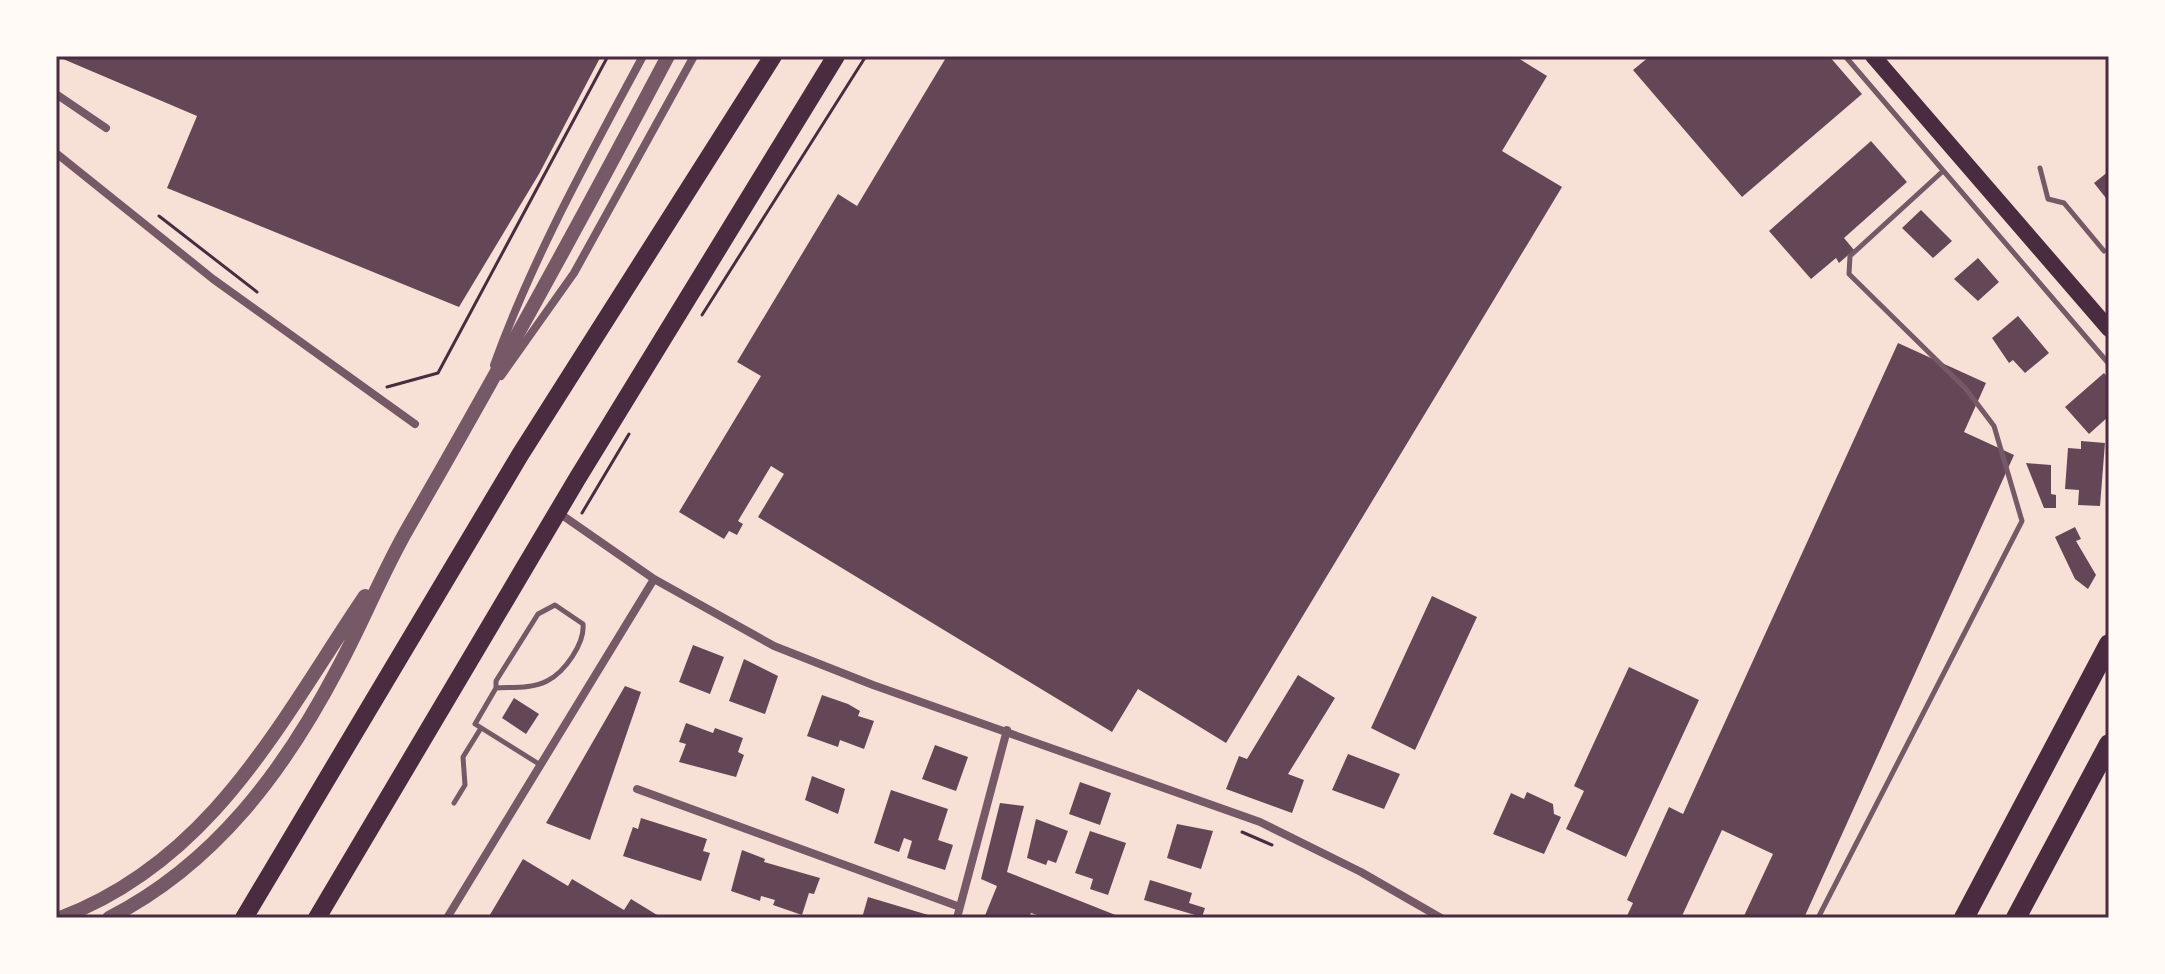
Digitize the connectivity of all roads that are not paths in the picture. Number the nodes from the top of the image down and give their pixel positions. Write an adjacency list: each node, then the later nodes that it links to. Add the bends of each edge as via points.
1 (643, 56): 16 (street, via 531,274)
2 (668, 56): 16 (street)
3 (694, 56): 16 (street, via 574,273)
4 (773, 56): 32 (highway, via 520,455)
5 (836, 56): 33 (highway, via 534,549)
6 (1845, 56): 12 (lane)
7 (1873, 56): 14 (main road)
8 (56, 94): 9 (street)
9 (106, 128)
10 (56, 153): 17 (street, via 213,279)
11 (2040, 168): 13 (lane, via 2048,199 2064,203)
12 (1943, 171): 15 (lane); 37 (lane, via 1850,256 1849,274 1966,389 1994,426 2022,521)
13 (2104, 251)
14 (2109, 329)
15 (2109, 364)
16 (481, 402): 19 (street)
17 (415, 424)
18 (559, 513): 20 (street)
19 (394, 553): 30 (street, via 245,779 169,855); 31 (street, via 338,669 263,790 182,872)
20 (654, 579): 24 (street, via 774,646); 26 (street)
21 (2109, 644): 38 (highway)
22 (496, 688): 22 (lane, via 548,681 584,636 583,624 555,605 547,607 529,627); 23 (lane, via 475,724)
23 (481, 728): 26 (lane); 28 (lane, via 463,757 465,785)
24 (1007, 730): 29 (street); 36 (street, via 1260,822)
25 (2109, 744): 39 (highway)
26 (539, 764): 34 (street)
27 (637, 789): 29 (street)
28 (454, 803)
29 (960, 907): 35 (street)
30 (60, 918)
31 (109, 918)
32 (244, 918)
33 (317, 918)
34 (447, 918)
35 (957, 918)
36 (1441, 918)
37 (1818, 918)
38 (1964, 918)
39 (2016, 918)

